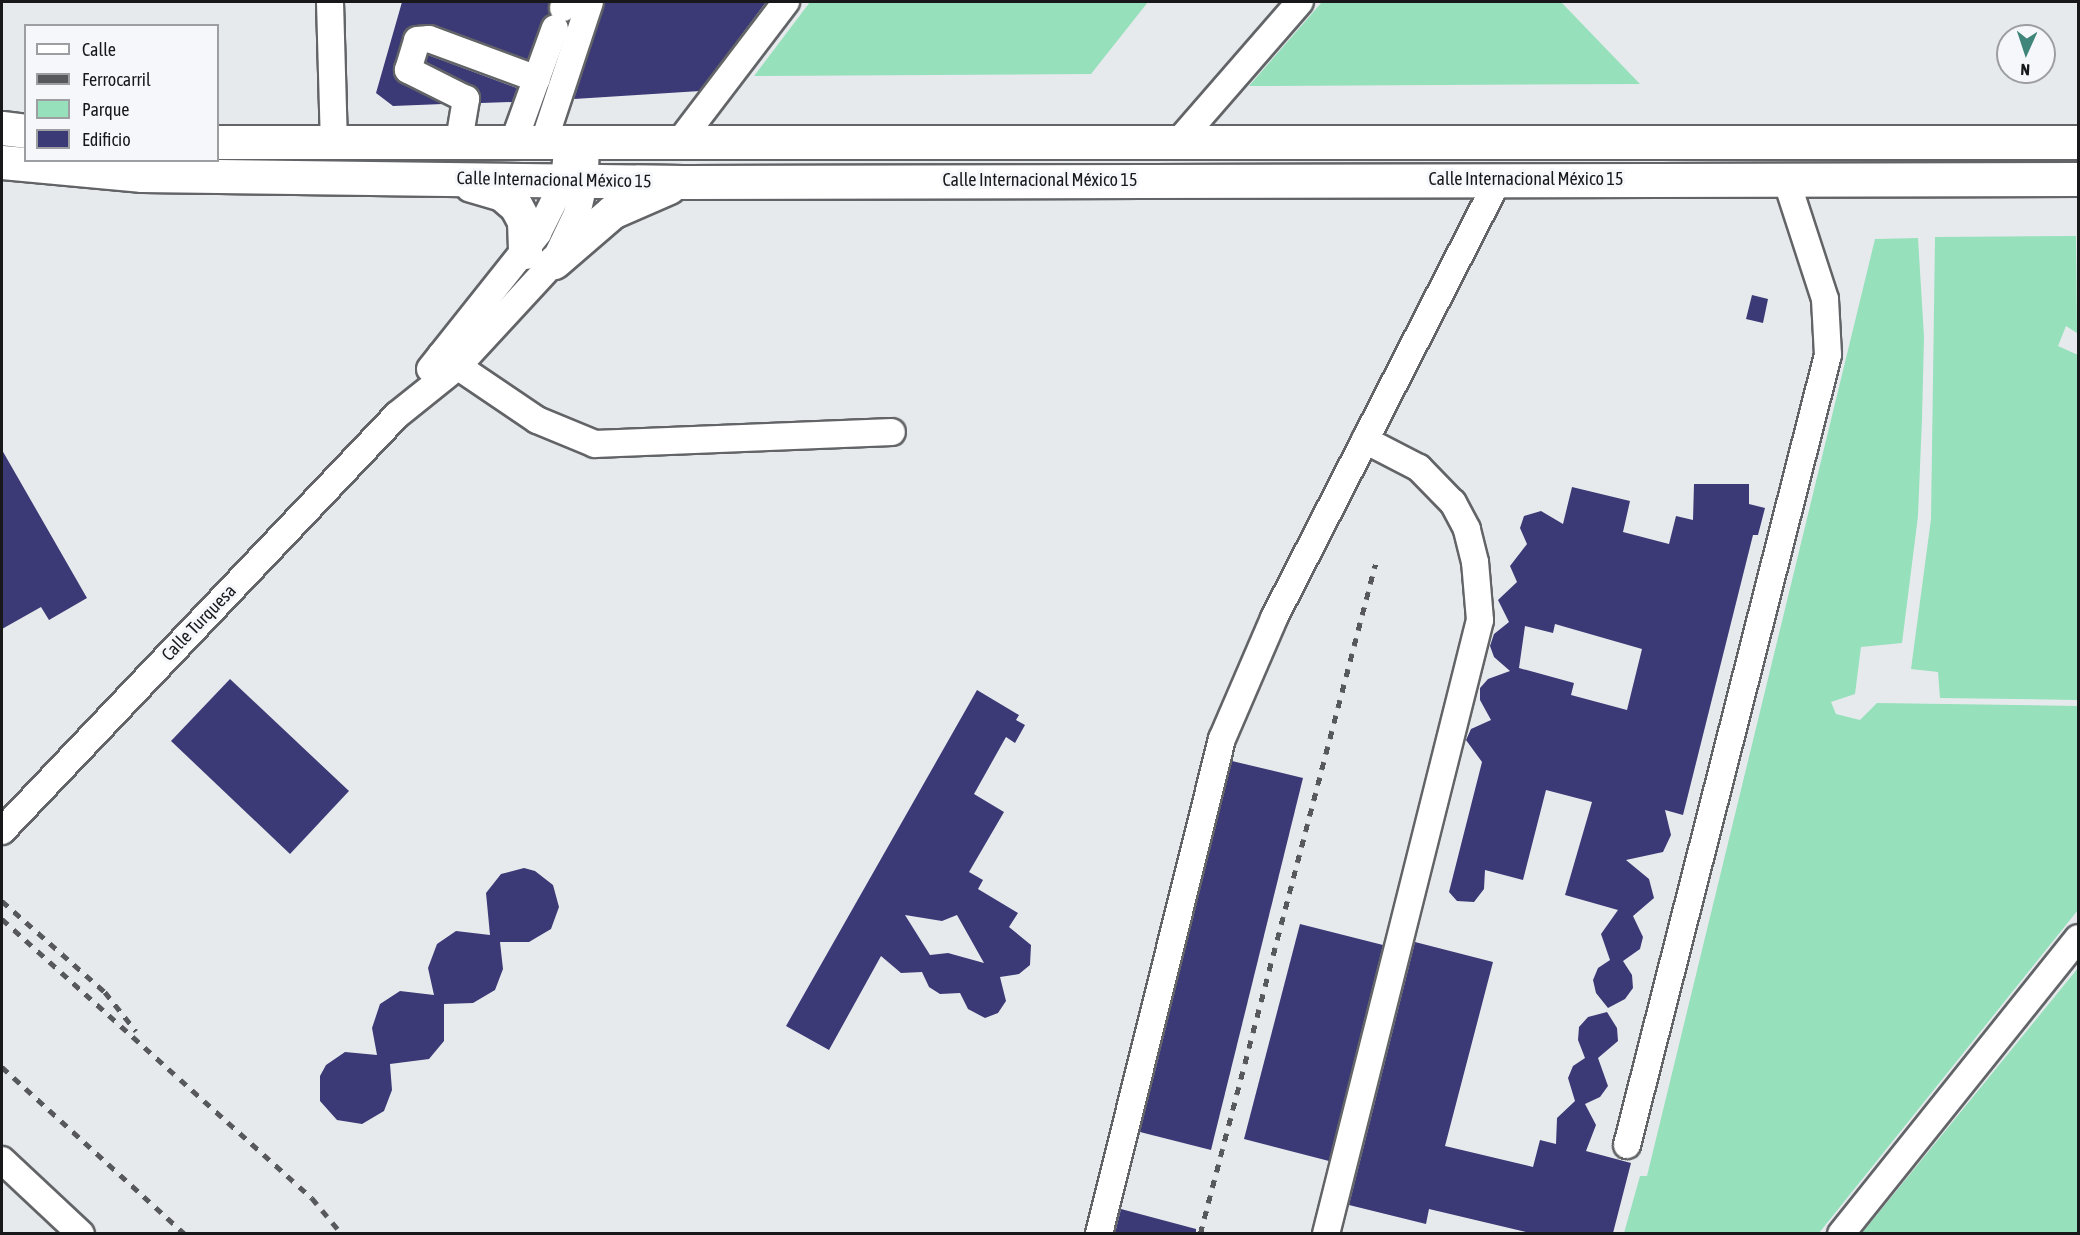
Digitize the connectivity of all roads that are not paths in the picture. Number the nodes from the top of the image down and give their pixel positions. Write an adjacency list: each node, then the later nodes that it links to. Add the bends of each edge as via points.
1 (330, 2): 15 (street)
2 (590, 2): 10 (street)
3 (786, 2): 11 (street)
4 (1300, 2): 12 (street)
5 (561, 12): 6 (street)
6 (537, 79): 9 (street, via 429,39 417,40 408,70 466,99); 10 (street)
7 (2, 128): 8 (main road)
8 (24, 131)
9 (459, 141): 10 (main road, Calle Internacional México 15); 15 (main road, Calle Internacional México 15)
10 (553, 141): 11 (main road, Calle Internacional México 15); 21 (street, Calle Turquesa)
11 (680, 141): 12 (main road, Calle Internacional México 15)
12 (1179, 141): 14 (main road, Calle Internacional México 15)
13 (219, 142): 15 (main road, Calle Internacional México 15)
14 (2079, 142)
15 (334, 143)
16 (2, 162): 18 (main road, Calle Internacional México 15, via 142,175)
17 (1786, 178): 19 (main road, Calle Internacional México 15); 20 (main road, Calle Internacional México 15); 29 (street, via 1825,299 1828,355)
18 (439, 179): 21 (main road, Calle Internacional México 15); 23 (main road, via 502,194 524,221)
19 (1498, 179): 22 (main road, Calle Internacional México 15); 26 (street)
20 (2079, 179)
21 (574, 181): 22 (main road, Calle Internacional México 15); 23 (street, Calle Turquesa)
22 (683, 182): 23 (main road, via 612,212)
23 (539, 257): 24 (street, Calle Turquesa)
24 (449, 361): 25 (street, via 537,420 595,444); 27 (street, Calle Turquesa)
25 (892, 432)
26 (1365, 440): 32 (street, via 1274,618 1222,739); 33 (street, via 1419,468 1452,503 1467,529 1473,551 1480,620)
27 (2, 831)
28 (2079, 938): 34 (street)
29 (1628, 1145)
30 (2, 1160): 31 (street)
31 (81, 1233)
32 (1099, 1233)
33 (1326, 1233)
34 (1841, 1233)

